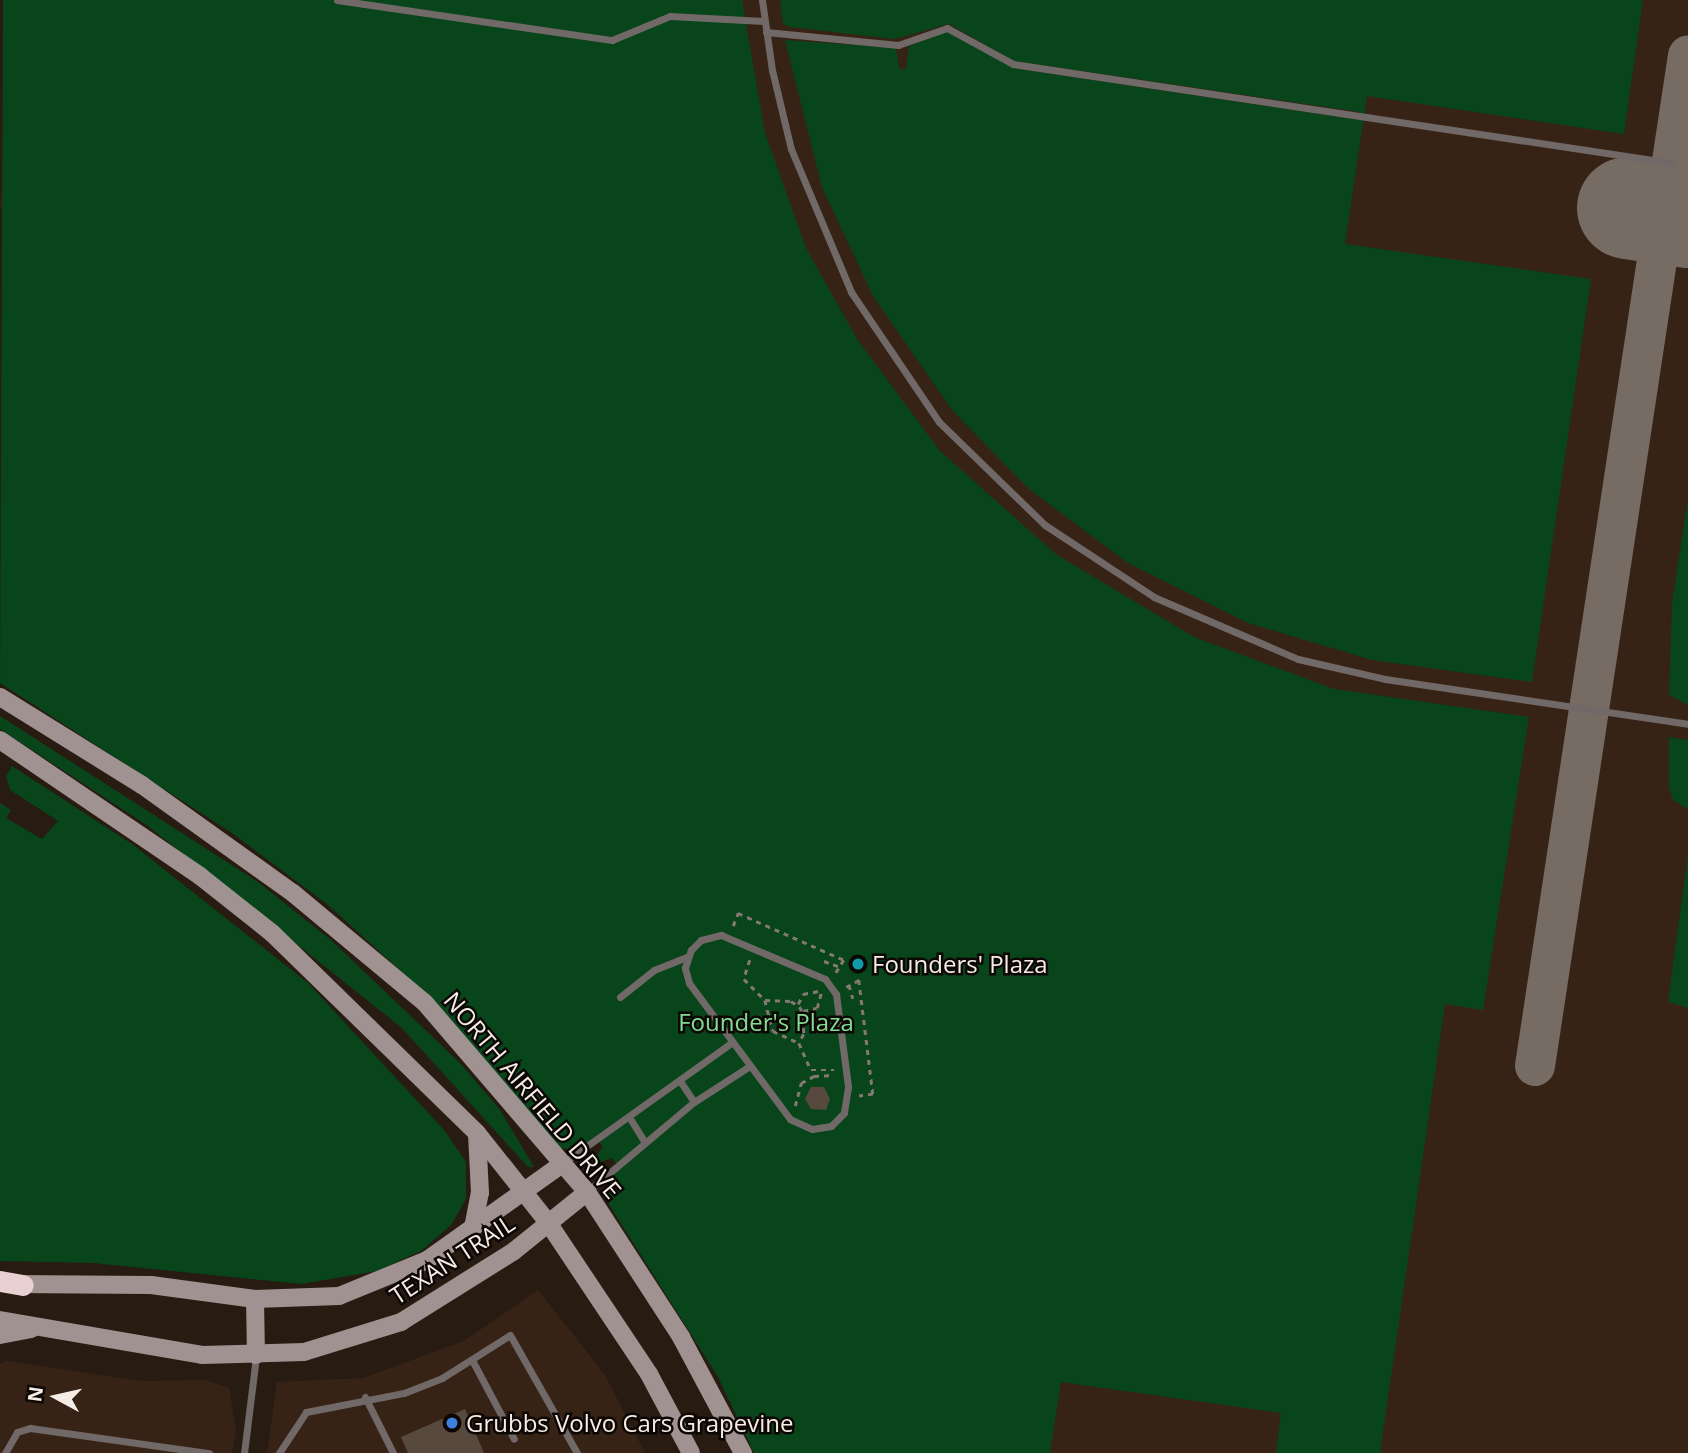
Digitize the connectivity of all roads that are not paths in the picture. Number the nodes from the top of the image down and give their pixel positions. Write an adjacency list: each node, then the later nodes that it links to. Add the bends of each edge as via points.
1 (337, 0): 3 (lane, via 612,40 670,16)
2 (762, 0): 3 (lane)
3 (765, 21): 4 (lane)
4 (766, 32): 5 (lane, via 898,45 947,28 1013,64); 7 (lane, via 802,182 830,253 872,328 959,445 1078,550 1188,616 1298,659 1385,679)
5 (1672, 163)
6 (0, 697): 18 (main road, NORTH AIRFIELD DRIVE, via 142,785 346,936 425,1003)
7 (1688, 724)
8 (0, 740): 16 (main road, via 200,876 272,933)
9 (687, 957): 10 (lane, via 654,970); 11 (lane, via 689,983); 12 (lane, via 696,943 712,936 754,948 831,986 847,1066 844,1113 818,1130 790,1119)
10 (621, 997)
11 (730, 1044): 12 (lane); 13 (lane)
12 (748, 1067): 14 (lane)
13 (680, 1081): 14 (lane); 15 (lane)
14 (694, 1102): 17 (lane)
15 (631, 1120): 17 (lane); 18 (lane)
16 (477, 1133): 19 (main road); 22 (main road, via 480,1193)
17 (645, 1142): 20 (lane)
18 (562, 1164): 19 (main road, TEXAN TRAIL); 20 (main road, NORTH AIRFIELD DRIVE)
19 (522, 1190): 21 (main road); 22 (main road, TEXAN TRAIL)
20 (587, 1192): 21 (main road, TEXAN TRAIL); 40 (main road, NORTH AIRFIELD DRIVE, via 681,1337)
21 (549, 1224): 29 (main road, TEXAN TRAIL, via 460,1289 401,1322 304,1352); 39 (main road, via 649,1374)
22 (473, 1228): 25 (main road, TEXAN TRAIL, via 384,1282 339,1296)
23 (0, 1282): 24 (highway)
24 (23, 1285): 25 (main road, TEXAN TRAIL, via 151,1284)
25 (256, 1299): 29 (main road)
26 (0, 1320): 27 (main road, TEXAN TRAIL)
27 (44, 1327): 28 (main road); 29 (main road, TEXAN TRAIL, via 163,1350)
28 (0, 1335)
29 (256, 1355): 35 (lane)
30 (472, 1360): 31 (lane, via 404,1393); 32 (lane); 38 (lane, via 510,1335)
31 (365, 1398): 36 (lane, via 306,1412); 37 (lane)
32 (513, 1439)
33 (5, 1453): 34 (lane, via 17,1433 30,1428)
34 (209, 1453)
35 (244, 1453)
36 (279, 1453)
37 (393, 1453)
38 (577, 1453)
39 (691, 1453)
40 (743, 1453)

